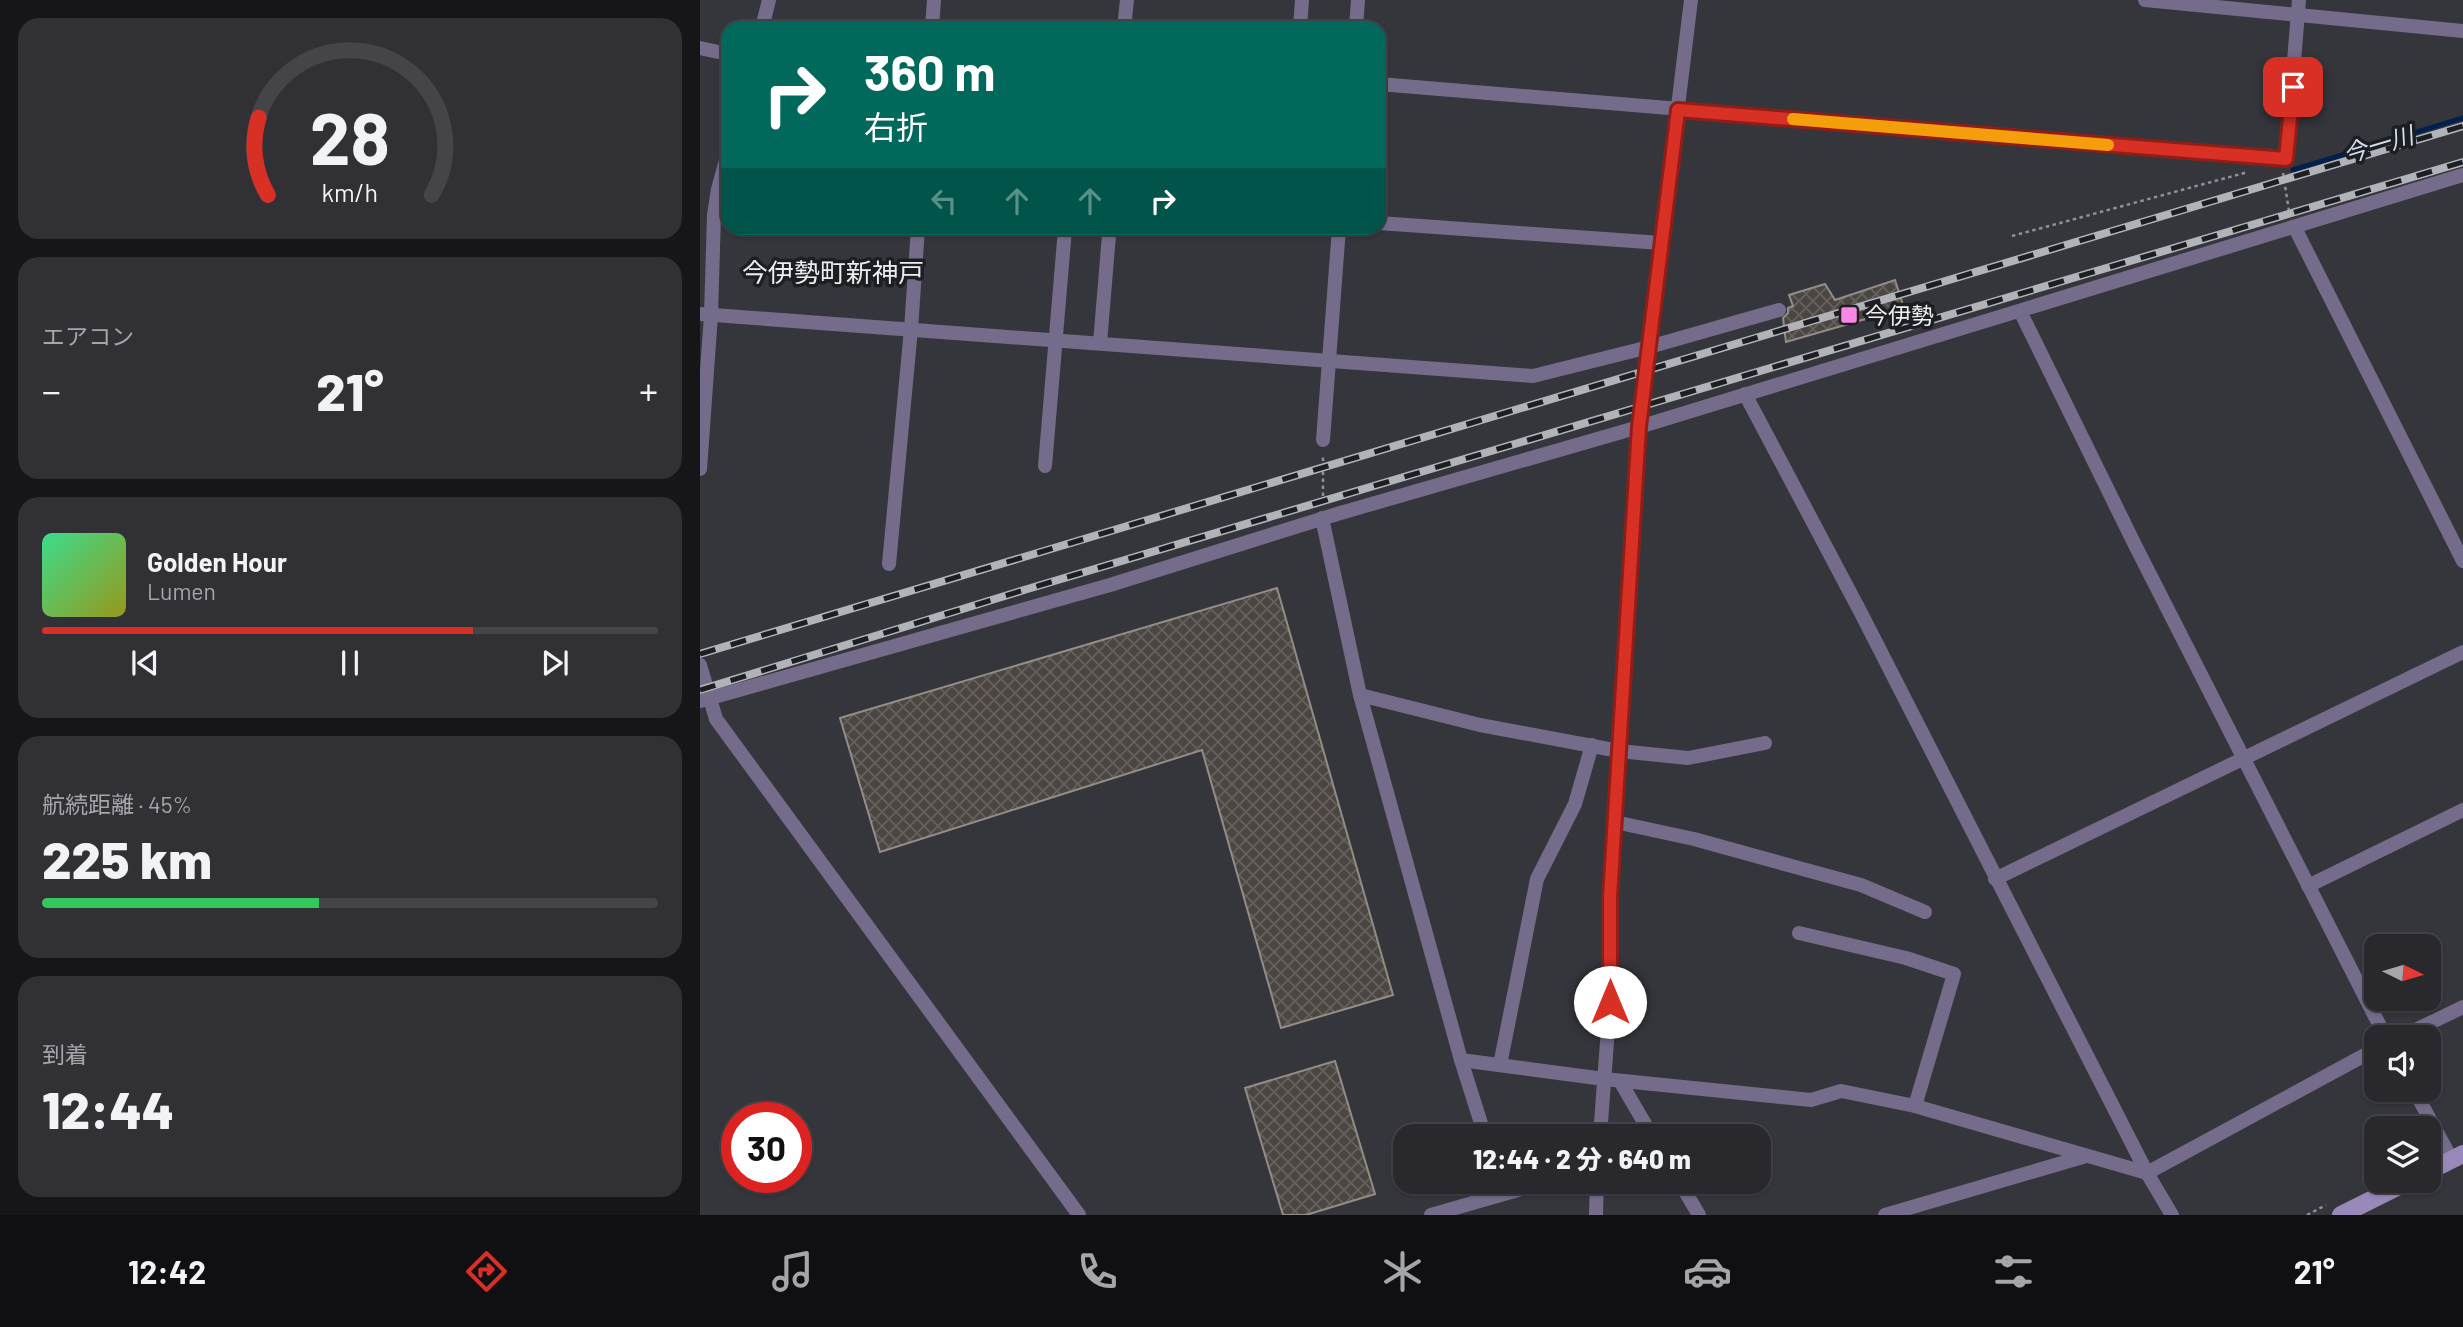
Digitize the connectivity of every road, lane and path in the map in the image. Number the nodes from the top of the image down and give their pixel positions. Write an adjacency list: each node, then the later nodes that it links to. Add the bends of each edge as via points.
1 (769, 0): 9 (street)
2 (934, 0): 10 (street)
3 (1127, 0): 11 (street)
4 (1302, 0): 12 (street)
5 (1358, 0): 13 (street)
6 (1691, 0): 18 (street)
7 (2145, 0): 8 (street)
8 (2299, 7): 14 (street, via 2378,24); 19 (street, via 2288,143 2286,159)
9 (764, 21)
10 (932, 21)
11 (1125, 21)
12 (1300, 21)
13 (1356, 21)
14 (2463, 31)
15 (700, 48): 16 (street)
16 (721, 52)
17 (1386, 85): 18 (street)
18 (1678, 110): 19 (street); 30 (street)
19 (2281, 159): 24 (path)
20 (2253, 171): 29 (path)
21 (2463, 175): 24 (street)
22 (721, 178): 31 (street)
23 (1386, 223): 30 (street)
24 (2295, 228): 33 (street); 46 (street)
25 (918, 235): 35 (street)
26 (1065, 235): 36 (street)
27 (1110, 235): 37 (street)
28 (1338, 235): 39 (street)
29 (2012, 236)
30 (1661, 243): 38 (street)
31 (706, 268): 34 (street)
32 (1779, 310): 38 (street)
33 (2020, 311): 40 (street); 55 (street)
34 (705, 314): 35 (street); 44 (street)
35 (911, 329): 36 (street); 47 (street)
36 (1056, 340): 37 (street); 43 (street)
37 (1100, 343): 39 (street)
38 (1649, 347): 39 (street, via 1533,376); 41 (street)
39 (1328, 361): 42 (street)
40 (1745, 394): 41 (street); 58 (street)
41 (1639, 427): 45 (street); 54 (street)
42 (1323, 440): 45 (path)
43 (1045, 466)
44 (700, 469)
45 (1322, 519): 50 (street); 51 (street, via 1110,585)
46 (2463, 561)
47 (889, 564)
48 (2463, 652): 55 (street)
49 (700, 665): 51 (street)
50 (1360, 695): 53 (street, via 1480,725); 66 (street)
51 (705, 700): 84 (street)
52 (1765, 743): 54 (street, via 1688,758)
53 (1592, 746): 54 (street); 67 (street, via 1575,804 1537,879)
54 (1619, 751): 57 (street)
55 (2244, 758): 58 (street); 59 (street)
56 (2463, 810): 59 (street)
57 (1615, 822): 60 (street, via 1861,884); 68 (street)
58 (1995, 879): 78 (street)
59 (2308, 886): 63 (street)
60 (1925, 912)
61 (1799, 933): 71 (street, via 1954,974)
62 (2463, 1007): 64 (street)
63 (2378, 1025)
64 (2426, 1025)
65 (2364, 1055): 78 (street)
66 (1461, 1060): 67 (street); 72 (street)
67 (1500, 1065): 68 (street)
68 (1604, 1079): 69 (street); 73 (street)
69 (1620, 1081): 71 (street, via 1811,1100 1841,1091); 74 (street)
70 (2422, 1102): 76 (street)
71 (1915, 1106): 75 (street)
72 (1481, 1124)
73 (1601, 1124)
74 (1645, 1124)
75 (2088, 1156): 78 (street); 88 (street)
76 (2458, 1157): 77 (main road)
77 (2441, 1165)
78 (2147, 1173): 89 (street)
79 (2385, 1193): 90 (main road)
80 (1491, 1194): 83 (street)
81 (1597, 1194): 86 (street)
82 (1687, 1194): 87 (street)
83 (1462, 1211): 85 (street)
84 (1079, 1215)
85 (1431, 1215)
86 (1596, 1215)
87 (1699, 1215)
88 (1885, 1215)
89 (2172, 1215)
90 (2342, 1215)

